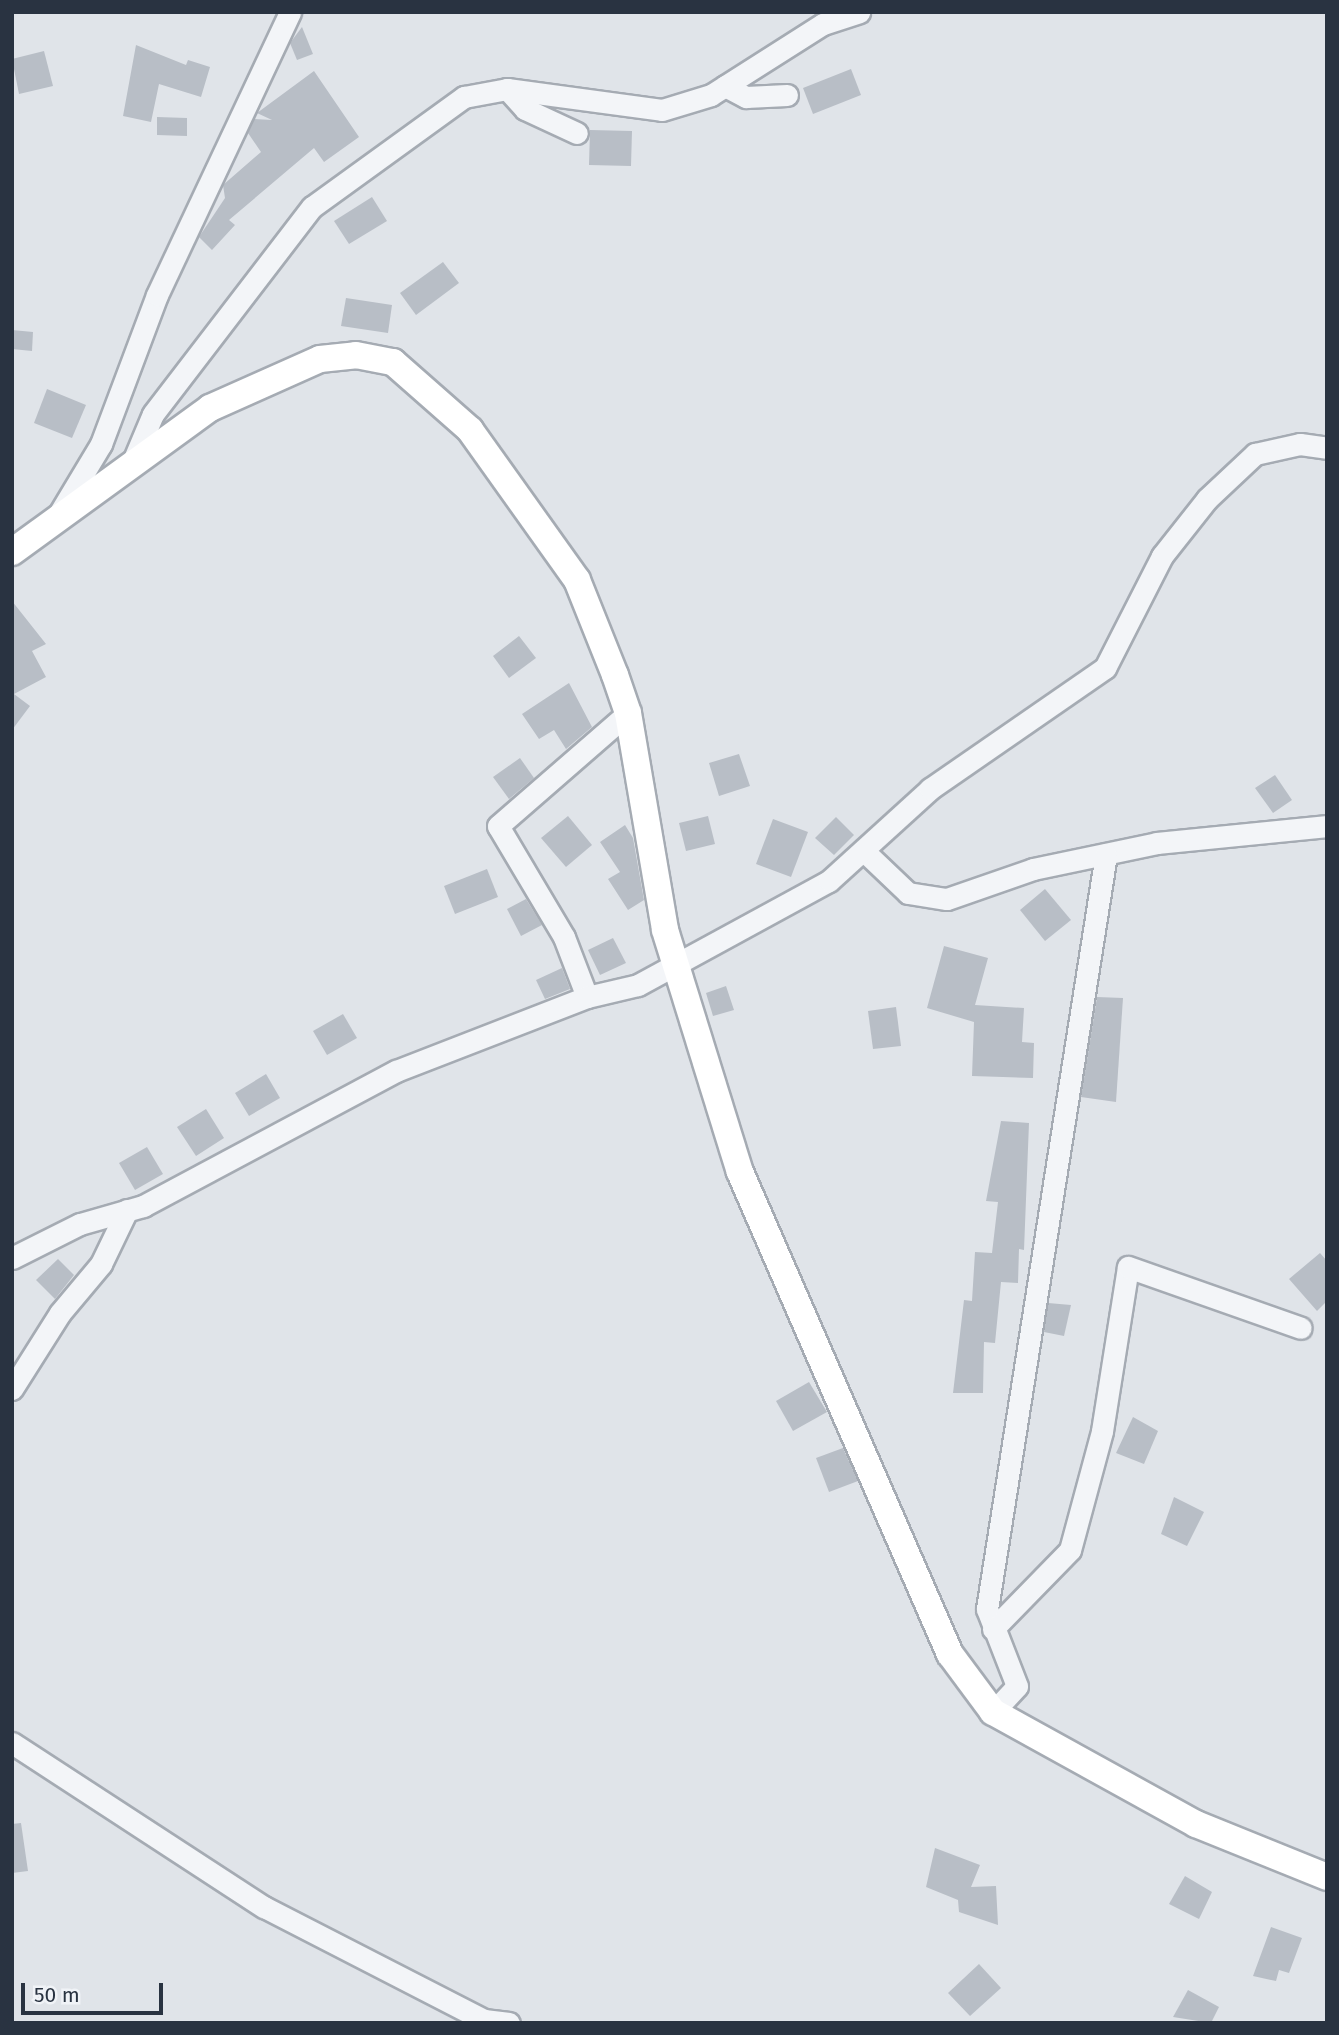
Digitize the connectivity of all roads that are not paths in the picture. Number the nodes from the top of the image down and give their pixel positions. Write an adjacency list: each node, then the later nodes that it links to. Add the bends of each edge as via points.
1 (290, 12): 9 (street, via 157,295 101,443)
2 (859, 12): 3 (street, via 823,24)
3 (725, 86): 4 (street, via 662,110); 5 (street, via 746,97)
4 (507, 89): 6 (street, via 525,108); 8 (street, via 464,97 312,207 153,414)
5 (788, 95)
6 (576, 133)
7 (1327, 448): 13 (street, via 1300,444 1255,454 1207,499 1162,556 1105,668 930,789)
8 (128, 474): 9 (main road); 11 (main road, via 211,408 320,359 356,355 393,362 470,430 526,501 577,580)
9 (51, 528): 10 (main road)
10 (12, 552)
11 (628, 713): 15 (main road); 16 (street, via 498,826 564,937)
12 (1327, 826): 14 (street)
13 (866, 853): 14 (street, via 908,893 947,899 1033,869); 15 (street, via 829,881)
14 (1106, 854): 21 (street, via 987,1609)
15 (674, 960): 16 (street, via 638,985); 22 (main road, via 740,1172 950,1654)
16 (587, 997): 17 (street, via 396,1071)
17 (127, 1210): 18 (street, via 80,1224); 20 (street, via 101,1264 60,1313)
18 (12, 1258)
19 (1301, 1328): 21 (street, via 1128,1267 1101,1431 1070,1550)
20 (12, 1388)
21 (993, 1629): 22 (street, via 1017,1686)
22 (993, 1712): 24 (main road, via 1196,1824)
23 (12, 1743): 25 (street, via 264,1907 484,2020)
24 (1327, 1877)
25 (509, 2023)

